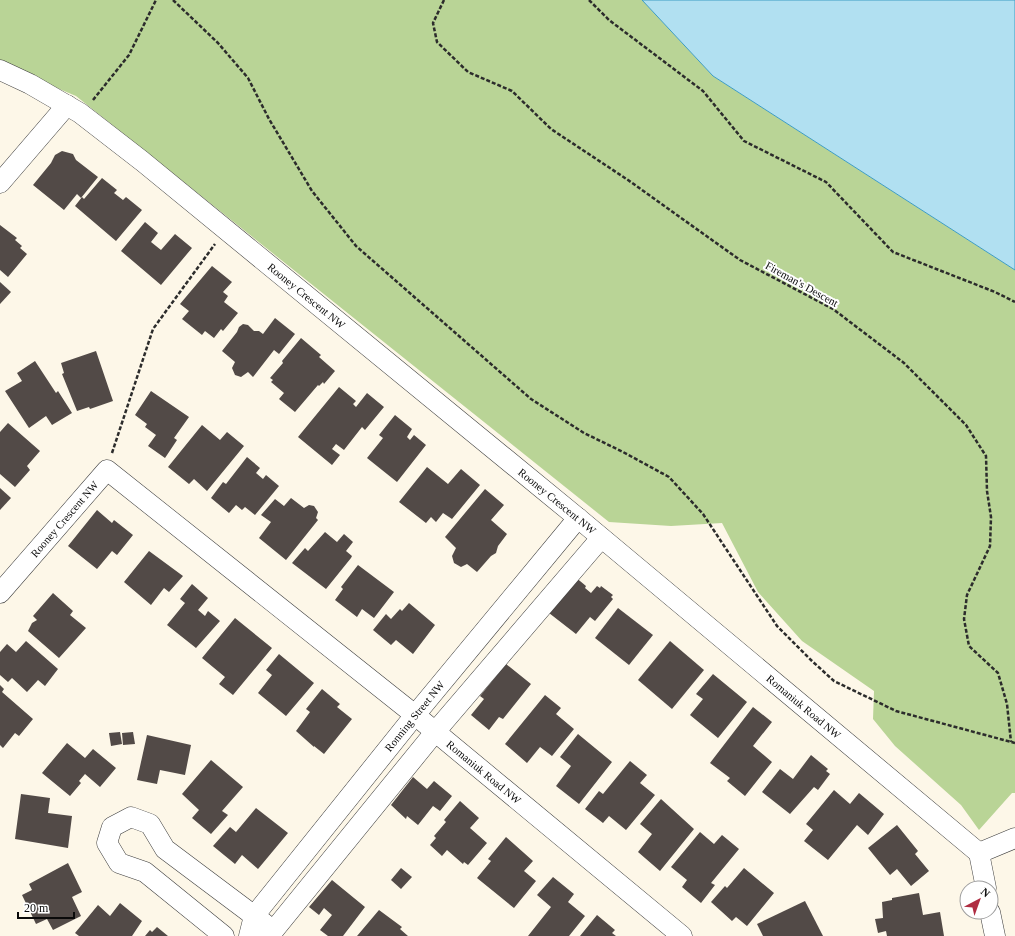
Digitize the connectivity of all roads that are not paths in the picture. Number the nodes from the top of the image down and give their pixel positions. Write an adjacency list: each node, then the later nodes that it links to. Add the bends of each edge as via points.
1 (0, 70): 2 (street, Rooney Crescent NW)
2 (74, 109): 3 (street); 4 (street, Rooney Crescent NW, via 226,229)
3 (0, 183)
4 (578, 518): 5 (street, Rooney Crescent NW); 7 (street, Ronning Street NW)
5 (602, 538): 8 (street); 10 (street, Romaniuk Road NW)
6 (0, 593): 7 (street, Rooney Crescent NW, via 107,470)
7 (415, 715): 8 (street, Romaniuk Road NW); 12 (street, Ronning Street NW)
8 (435, 732): 14 (street); 17 (street, Romaniuk Road NW)
9 (1015, 838): 10 (street)
10 (979, 853): 11 (street)
11 (984, 880)
12 (254, 916): 14 (street); 15 (street, via 165,849 150,824 130,817 112,827 107,843 119,863 145,872); 16 (street, Ronning Street NW)
13 (992, 920): 18 (street)
14 (273, 934)
15 (224, 936)
16 (248, 936)
17 (682, 936)
18 (995, 936)

